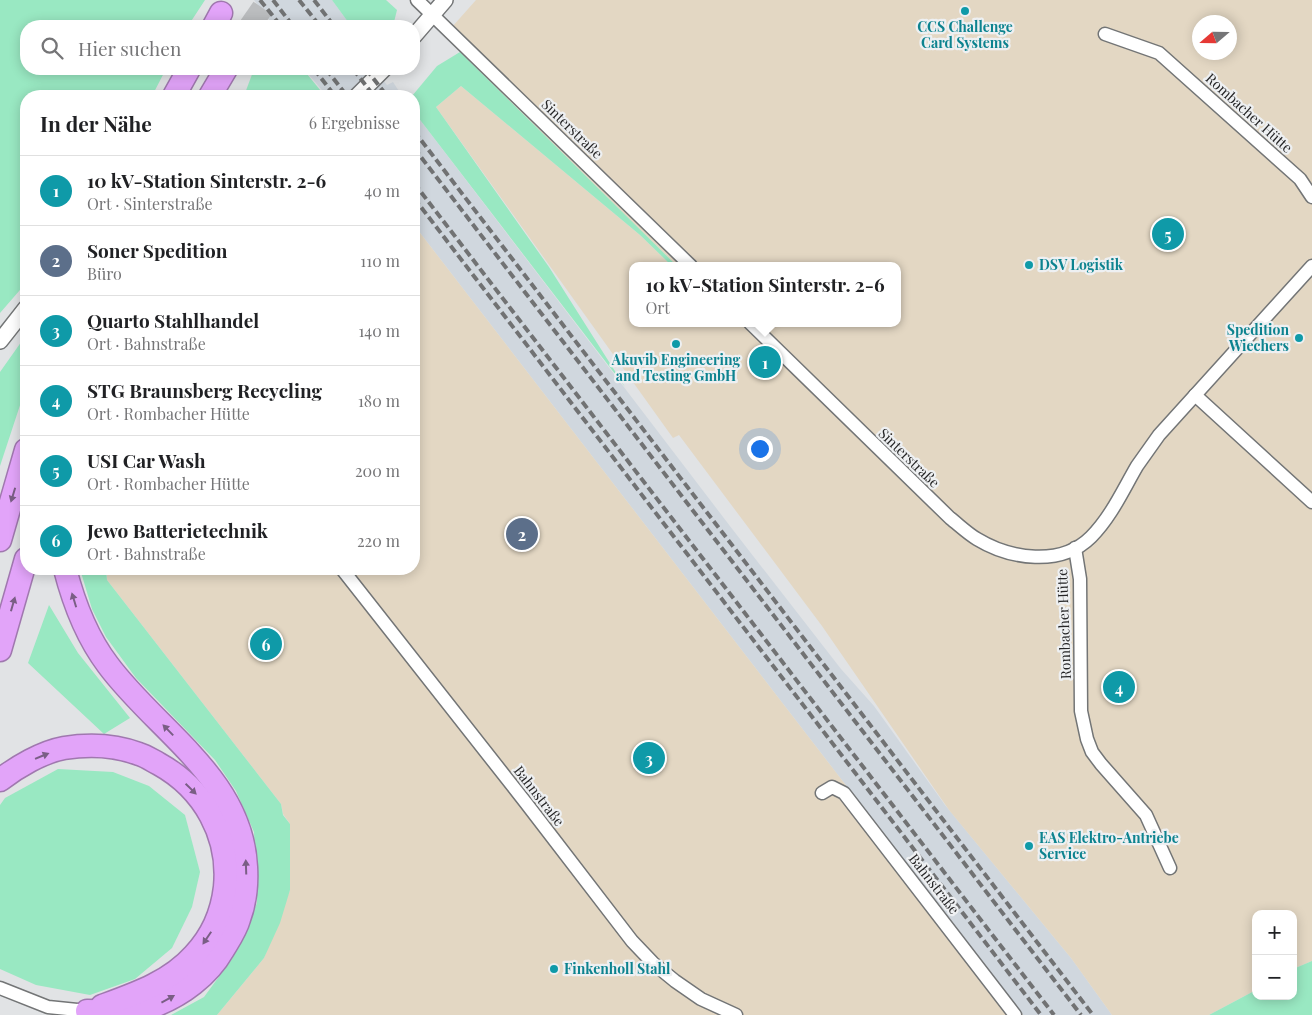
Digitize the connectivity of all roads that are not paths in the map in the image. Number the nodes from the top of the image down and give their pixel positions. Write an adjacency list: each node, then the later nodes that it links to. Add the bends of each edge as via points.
1 (417, 0): 3 (street, Sinterstraße)
2 (445, 0): 3 (street)
3 (432, 14): 4 (street); 13 (street, Sinterstraße)
4 (420, 29)
5 (1105, 34): 12 (street, Rombacher Hütte, via 1159,54 1300,179)
6 (186, 75): 9 (highway)
7 (222, 75): 10 (highway)
8 (378, 75): 11 (street)
9 (177, 90)
10 (214, 90)
11 (363, 90)
12 (1312, 197)
13 (686, 262)
14 (1312, 266): 18 (street)
15 (20, 316): 17 (street)
16 (754, 327): 22 (street, Sinterstraße, via 950,518 977,539 1021,556 1060,554)
17 (0, 342)
18 (1195, 395): 20 (street); 22 (street, via 1159,435 1090,538)
19 (20, 471): 21 (highway, one-way to 21)
20 (1312, 502)
21 (0, 540)
22 (1074, 548): 29 (street, Rombacher Hütte, via 1080,579 1081,712 1087,739 1101,764 1146,816)
23 (21, 575): 26 (highway, one-way to 23)
24 (67, 575): 31 (highway, one-way to 24, via 142,1011 162,1003 200,978 218,958 239,919 247,880 240,831 227,801 202,768 108,664 85,629)
25 (347, 575): 32 (street, Bahnstraße, via 632,941 675,981 701,999)
26 (0, 650)
27 (0, 780): 31 (highway, one-way to 31, via 19,767 62,749 113,747 141,754 170,770 194,791 210,815 223,845 227,870 218,918 194,956 156,985)
28 (822, 794): 33 (street, Bahnstraße, via 832,787 844,793)
29 (1170, 868)
30 (0, 988): 31 (street, via 48,1007)
31 (87, 1013)
32 (736, 1015)
33 (1015, 1015)

